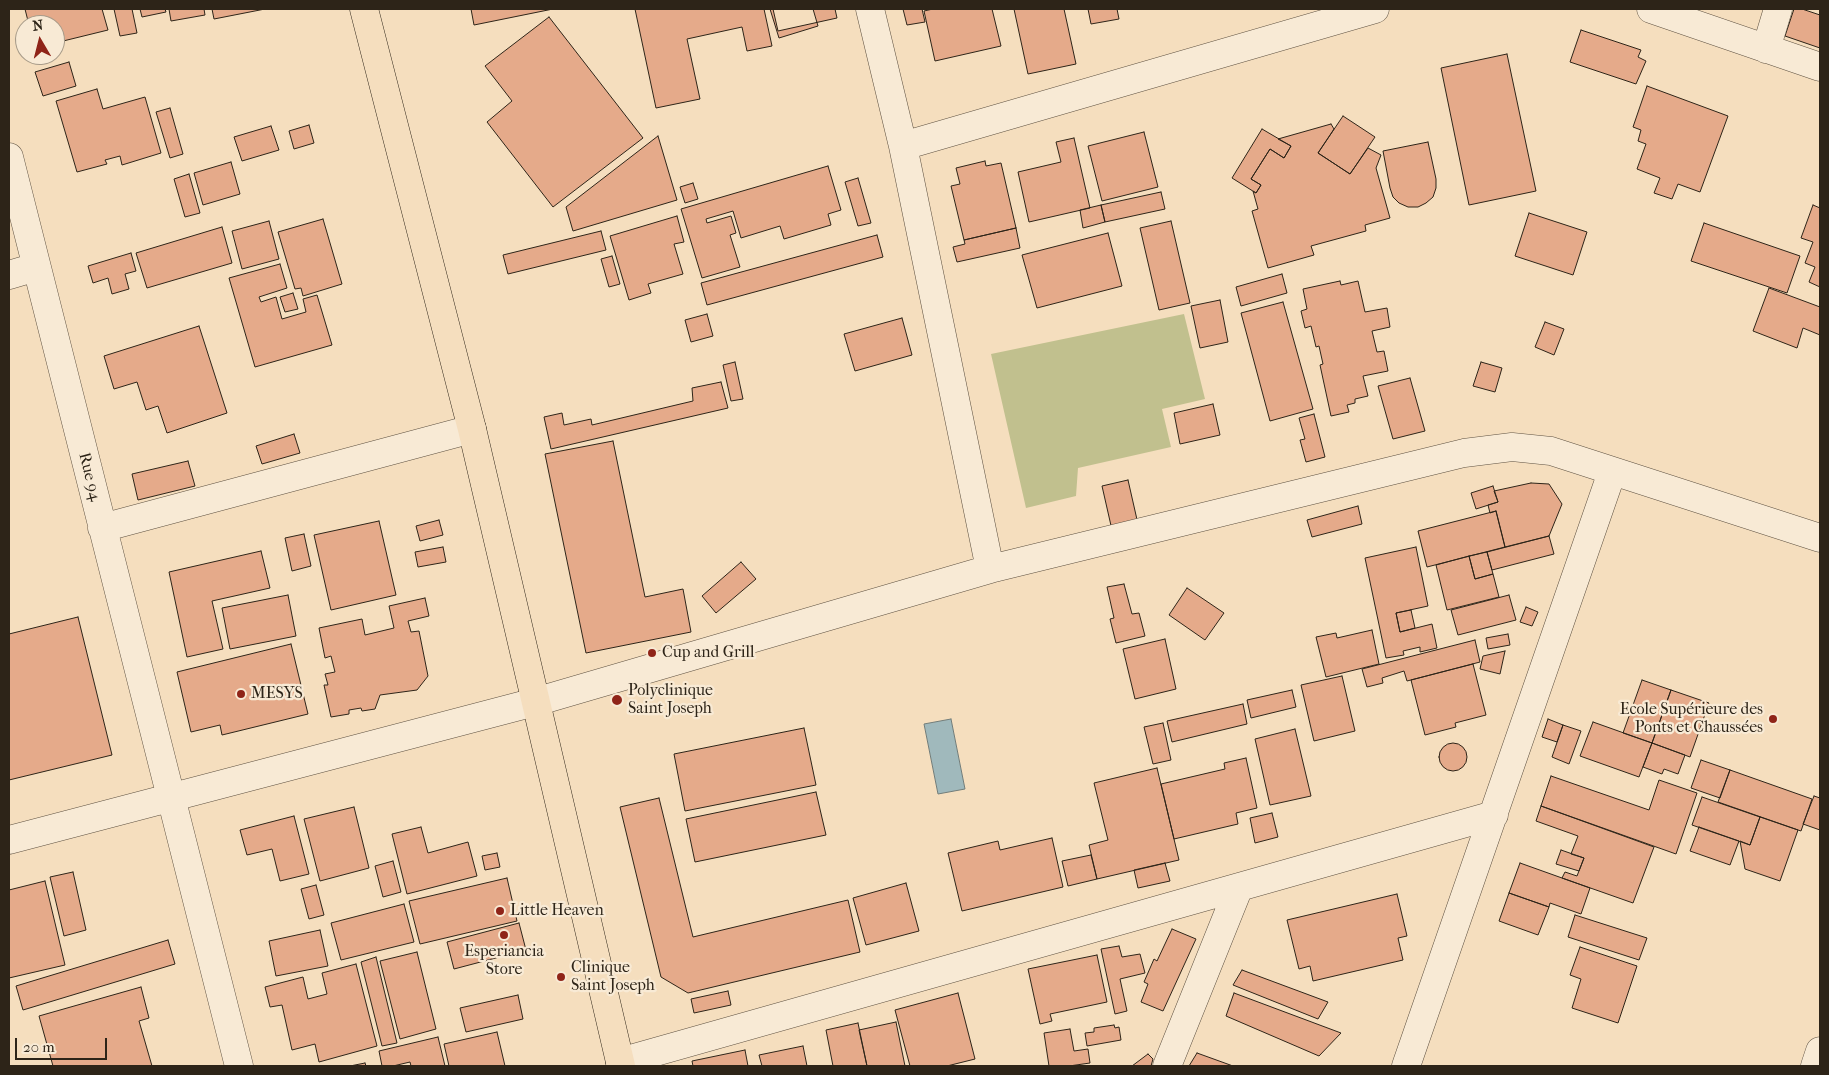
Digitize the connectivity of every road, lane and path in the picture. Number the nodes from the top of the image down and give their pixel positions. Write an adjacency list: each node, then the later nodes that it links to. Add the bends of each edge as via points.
1 (364, 9): 12 (main road)
2 (870, 9): 8 (street)
3 (1375, 9): 8 (street)
4 (1651, 9): 6 (street)
5 (1778, 9): 6 (street)
6 (1766, 49): 7 (street)
7 (1820, 67)
8 (902, 146): 16 (street)
9 (9, 157): 10 (street, Rue 94)
10 (36, 267): 11 (street); 14 (street, Rue 94)
11 (9, 275)
12 (472, 429): 14 (street); 17 (main road)
13 (1612, 472): 15 (street); 16 (street, via 1551,451 1512,447 1464,453); 19 (street)
14 (102, 528): 18 (street, Rue 94)
15 (1820, 538)
16 (990, 569): 17 (street)
17 (535, 702): 18 (street); 23 (main road)
18 (170, 797): 20 (street); 24 (street, Rue 94)
19 (1494, 815): 21 (street); 26 (street)
20 (9, 840)
21 (1239, 887): 23 (street); 25 (street)
22 (1820, 1051): 27 (street)
23 (621, 1064)
24 (239, 1066)
25 (1167, 1066)
26 (1406, 1066)
27 (1815, 1066)

